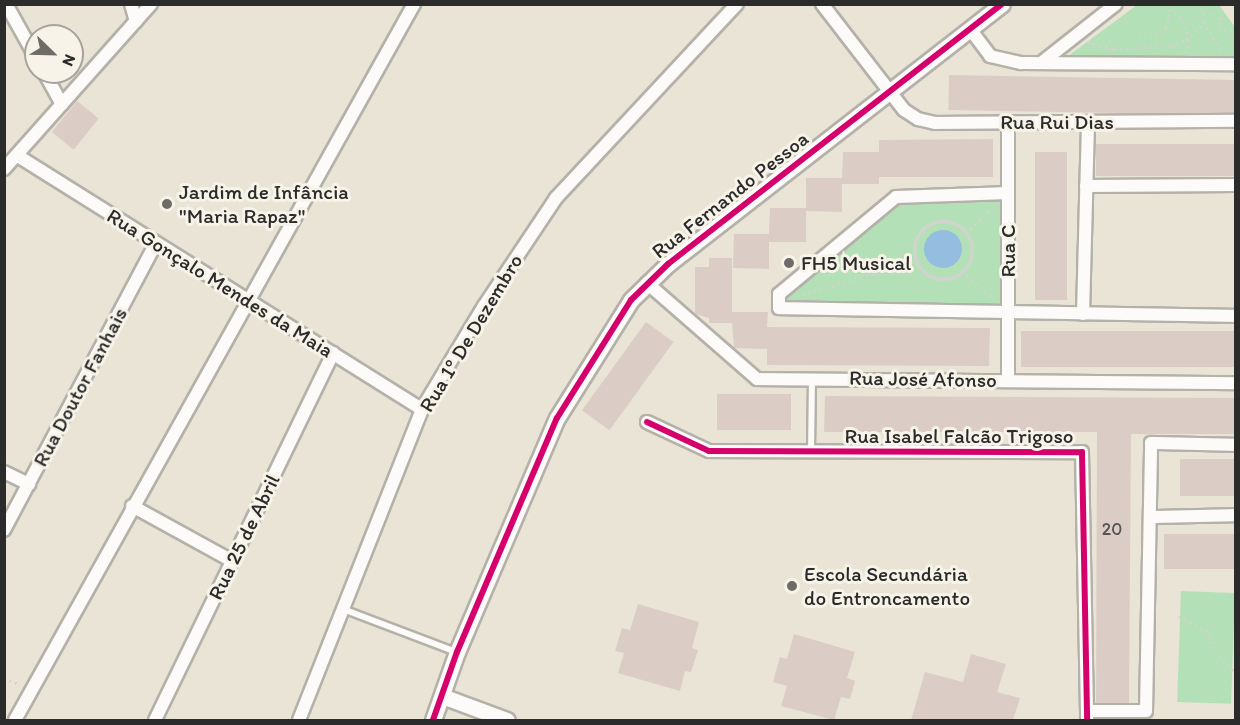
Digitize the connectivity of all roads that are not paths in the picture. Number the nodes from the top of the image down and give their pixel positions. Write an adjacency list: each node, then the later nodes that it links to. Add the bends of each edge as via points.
1 (6, 4): 11 (street)
2 (131, 4): 9 (street)
3 (151, 4): 9 (street)
4 (414, 4): 27 (street)
5 (737, 4): 35 (street, Rua 1º De Dezembro, via 556,198)
6 (822, 4): 15 (street, Rua Rui Dias)
7 (1002, 4): 10 (street, Rua Fernando Pessoa)
8 (1116, 4): 13 (street)
9 (136, 21): 16 (street)
10 (970, 29): 13 (street, via 990,56); 15 (street, Rua Fernando Pessoa)
11 (24, 36)
12 (1232, 60): 13 (street)
13 (1041, 63)
14 (51, 84): 16 (street)
15 (889, 92): 18 (street, Rua Rui Dias, via 904,110 936,123); 26 (street, Rua Fernando Pessoa)
16 (62, 104): 20 (street)
17 (1236, 121): 19 (street, Rua Rui Dias)
18 (1008, 122): 19 (street, Rua Rui Dias); 24 (street, Rua C)
19 (1088, 122): 23 (street)
20 (18, 156): 21 (street); 25 (street, Rua Gonçalo Mendes da Maia)
21 (4, 169)
22 (1236, 185): 23 (street)
23 (1086, 186): 29 (street)
24 (1008, 193): 28 (street, Rua C); 28 (street, via 896,197 779,294 779,308)
25 (156, 243): 27 (street, Rua Gonçalo Mendes da Maia); 40 (street, Rua Doutor Fanhais)
26 (647, 283): 32 (street, Rua José Afonso, via 757,379); 47 (street, Rua Fernando Pessoa, via 625,309 557,418)
27 (248, 301): 31 (street, Rua Gonçalo Mendes da Maia); 41 (street)
28 (1008, 312): 29 (street); 33 (street, Rua C)
29 (1083, 314): 30 (street)
30 (1236, 316)
31 (333, 353): 35 (street, Rua Gonçalo Mendes da Maia); 45 (street, Rua 25 de Abril)
32 (812, 378): 33 (street, Rua José Afonso); 38 (lane)
33 (1008, 380): 34 (street, Rua José Afonso)
34 (1236, 383)
35 (423, 409): 46 (street, Rua 1º De Dezembro)
36 (647, 422): 38 (street, Rua Isabel Falcão Trigoso, via 709,451)
37 (1236, 445): 43 (street, via 1151,443)
38 (811, 452): 49 (street, Rua Isabel Falcão Trigoso, via 1082,452)
39 (4, 472): 40 (street)
40 (29, 484): 44 (street, Rua Doutor Fanhais)
41 (132, 506): 45 (street); 50 (street)
42 (1236, 516): 43 (street)
43 (1150, 517): 49 (street, via 1146,711)
44 (4, 530)
45 (232, 561): 51 (street, Rua 25 de Abril)
46 (343, 609): 47 (lane); 52 (street, Rua 1º De Dezembro)
47 (457, 652): 48 (street, Rua Fernando Pessoa)
48 (442, 696): 53 (street, Rua Fernando Pessoa); 54 (street)
49 (1087, 716)
50 (15, 720)
51 (155, 720)
52 (299, 720)
53 (433, 720)
54 (507, 720)

